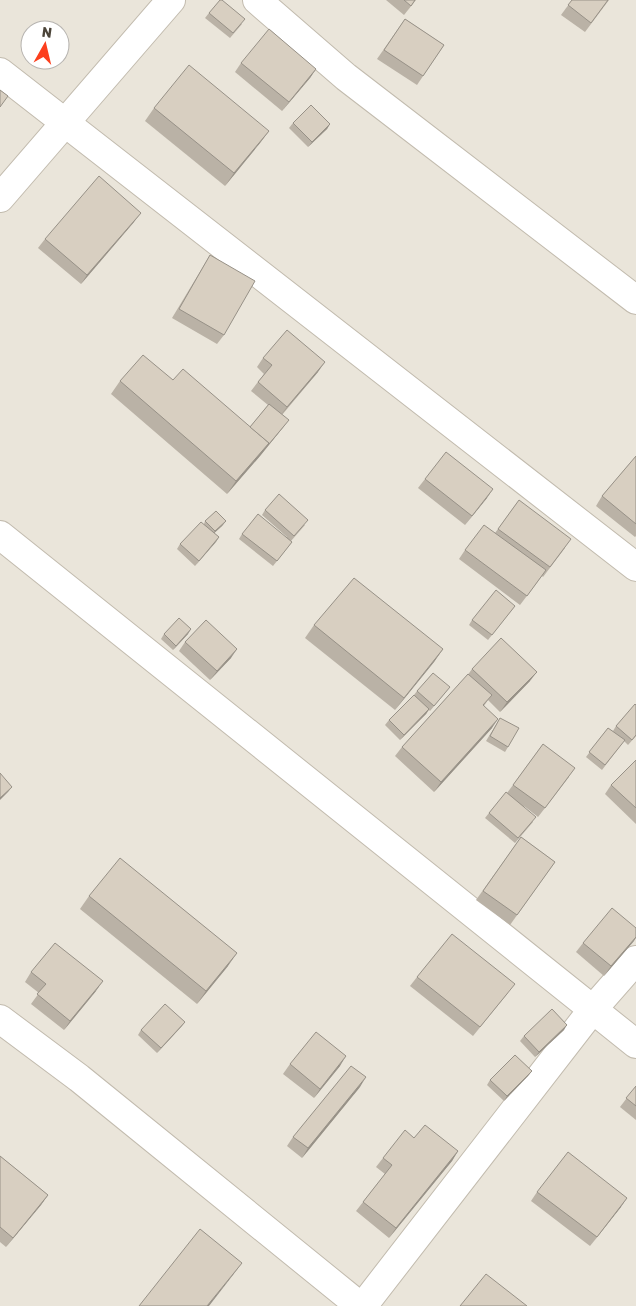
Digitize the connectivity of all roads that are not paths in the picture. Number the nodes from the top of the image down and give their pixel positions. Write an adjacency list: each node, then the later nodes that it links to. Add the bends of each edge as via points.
1 (171, 0): 4 (street)
2 (257, 0): 6 (street, via 346,78)
3 (0, 72): 4 (street)
4 (63, 124): 5 (street); 8 (street)
5 (0, 198)
6 (636, 300)
7 (0, 535): 10 (street)
8 (636, 567)
9 (636, 960): 10 (street)
10 (593, 1009): 12 (street); 13 (street)
11 (0, 1019): 13 (street, via 79,1078)
12 (636, 1044)
13 (362, 1306)

